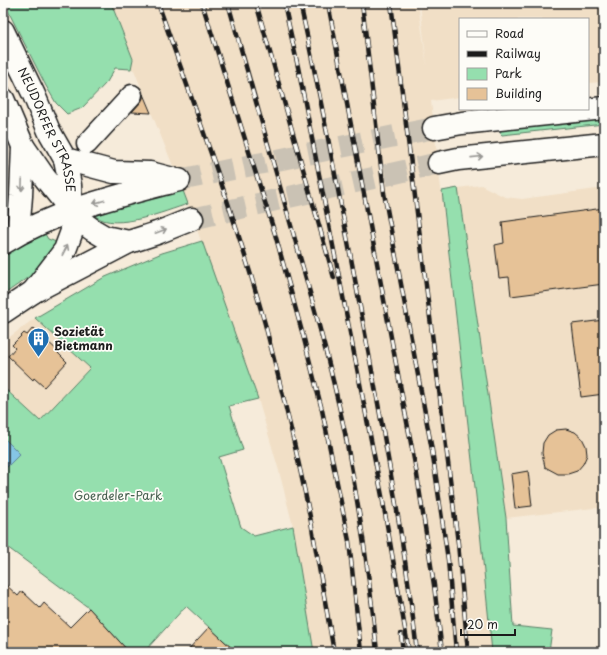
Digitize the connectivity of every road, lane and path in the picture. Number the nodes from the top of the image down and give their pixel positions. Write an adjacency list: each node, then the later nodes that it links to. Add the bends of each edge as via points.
1 (3, 31): 11 (main road, NEUDORFER STRASSE, via 49,131)
2 (132, 95): 8 (street)
3 (3, 99): 10 (main road, NEUDORFER STRASSE)
4 (604, 108): 6 (main road)
5 (585, 110): 7 (main road)
6 (589, 110)
7 (434, 128)
8 (87, 144)
9 (604, 144): 12 (main road, one-way to 9)
10 (23, 146): 13 (main road, NEUDORFER STRASSE); 15 (main road, NEUDORFER STRASSE, one-way to 15, via 21,196)
11 (65, 159): 13 (main road, NEUDORFER STRASSE); 13 (main road, one-way to 13, via 114,172 150,173 178,180)
12 (439, 163)
13 (71, 210): 15 (main road); 16 (main road, NEUDORFER STRASSE, via 82,222 105,237); 17 (main road, NEUDORFER STRASSE, one-way to 13, via 65,250 72,231)
14 (192, 219): 16 (main road, one-way to 14)
15 (10, 238)
16 (129, 242): 17 (main road)
17 (33, 292): 18 (main road)
18 (3, 312)

